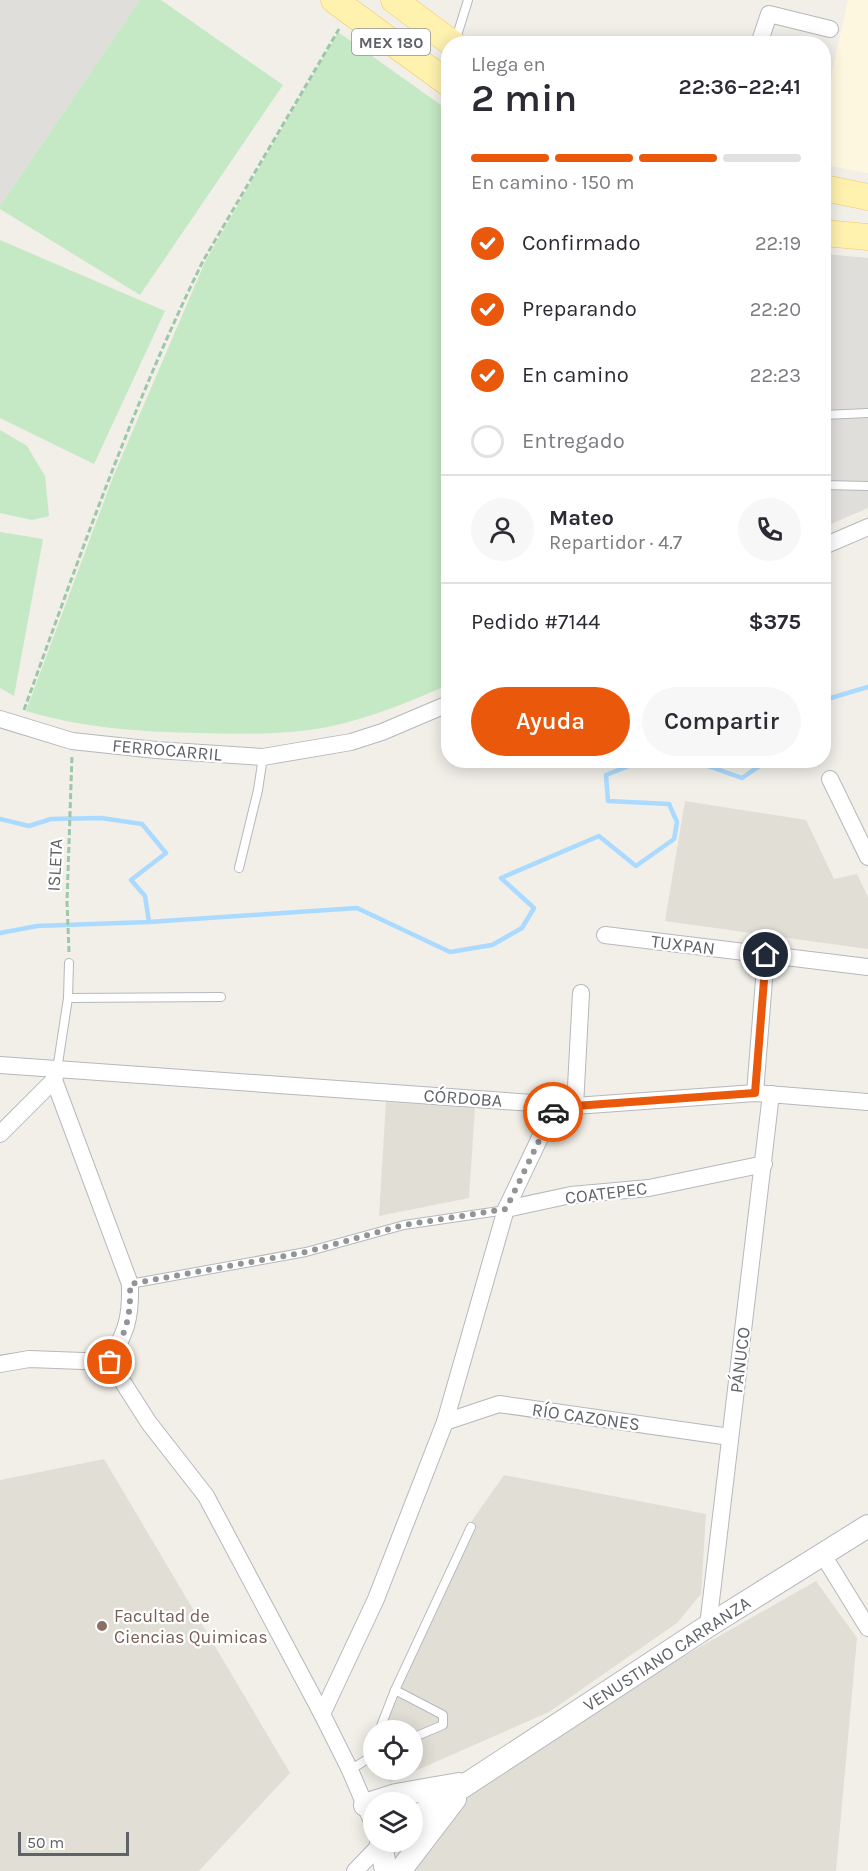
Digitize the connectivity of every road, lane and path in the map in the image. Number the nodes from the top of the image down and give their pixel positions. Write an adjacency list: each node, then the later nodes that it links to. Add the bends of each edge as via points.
1 (468, 0): 6 (lane)
2 (396, 1): 5 (main road, MEX 180)
3 (342, 6): 8 (main road, MEX 180); 21 (path, via 187,294 108,477)
4 (830, 29): 7 (street, via 769,14)
5 (443, 36)
6 (457, 36)
7 (762, 36)
8 (441, 78)
9 (831, 189): 10 (main road)
10 (868, 197)
11 (831, 234): 12 (main road)
12 (868, 237)
13 (868, 413): 14 (lane)
14 (831, 415)
15 (831, 485): 16 (lane)
16 (868, 486)
17 (868, 527): 18 (street)
18 (831, 543)
19 (441, 707): 23 (street, FERROCARRIL, via 351,742)
20 (0, 719): 21 (street, FERROCARRIL)
21 (18, 725): 22 (street, FERROCARRIL)
22 (72, 741): 23 (street, FERROCARRIL); 30 (path, ISLETA)
23 (263, 757): 27 (lane)
24 (830, 780): 25 (street)
25 (862, 832): 26 (street)
26 (868, 857)
27 (239, 868)
28 (605, 935): 29 (street, TUXPAN)
29 (766, 955): 31 (street, TUXPAN); 37 (street, PÁNUCO)
30 (69, 963): 33 (lane)
31 (868, 967)
32 (581, 993): 40 (street)
33 (68, 998): 34 (lane); 36 (lane)
34 (221, 998)
35 (0, 1065): 36 (street, CÓRDOBA)
36 (56, 1075): 39 (street, CÓRDOBA); 41 (street); 44 (street)
37 (763, 1093): 38 (street, CÓRDOBA); 40 (street, CÓRDOBA); 42 (street, PÁNUCO)
38 (868, 1102)
39 (556, 1104): 40 (street, CÓRDOBA); 43 (street)
40 (575, 1106)
41 (0, 1134)
42 (764, 1164): 43 (street, COATEPEC, via 649,1188 571,1195); 48 (street, PÁNUCO)
43 (506, 1209): 44 (lane, COATEPEC, via 404,1225 306,1252); 47 (street)
44 (130, 1284): 45 (street, via 131,1312)
45 (110, 1362): 46 (street, via 29,1359); 55 (street, via 149,1423 206,1496)
46 (0, 1364)
47 (445, 1422): 48 (street, RÍO CAZONES, via 499,1404); 55 (street, via 376,1599)
48 (730, 1437): 52 (street, PÁNUCO)
49 (868, 1526): 51 (main road, VENUSTIANO CARRANZA)
50 (471, 1527): 54 (lane)
51 (824, 1555): 52 (main road, VENUSTIANO CARRANZA); 53 (street)
52 (708, 1626): 60 (main road, VENUSTIANO CARRANZA)
53 (868, 1628)
54 (395, 1690): 56 (lane); 57 (lane, via 443,1715 443,1725)
55 (322, 1714): 59 (street)
56 (383, 1720)
57 (423, 1733)
58 (363, 1761): 59 (lane)
59 (350, 1770): 62 (street)
60 (467, 1783): 61 (main road); 63 (main road, VENUSTIANO CARRANZA); 68 (main road, VENUSTIANO CARRANZA)
61 (414, 1792)
62 (363, 1800)
63 (423, 1813)
64 (369, 1852): 66 (street)
65 (382, 1852): 67 (main road)
66 (355, 1871)
67 (386, 1871)
68 (400, 1871)

